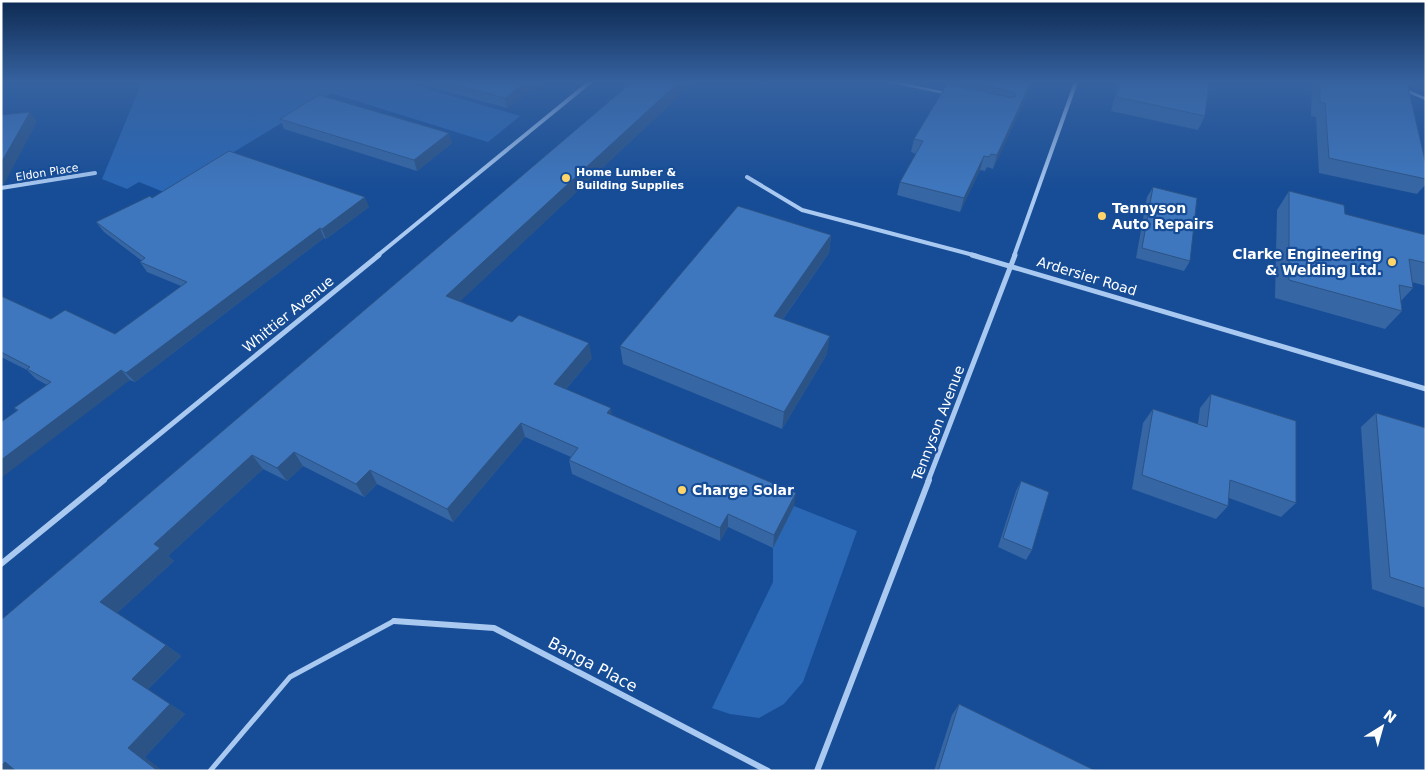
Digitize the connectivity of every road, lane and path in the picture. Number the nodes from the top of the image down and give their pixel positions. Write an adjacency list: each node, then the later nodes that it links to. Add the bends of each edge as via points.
1 (546, 118): 8 (street, Whittier Avenue)
2 (1063, 118): 6 (street, Tennyson Avenue)
3 (95, 173): 5 (street, Eldon Place)
4 (747, 177): 6 (street, Ardersier Road, via 802,210)
5 (1, 188)
6 (1011, 265): 7 (street, Ardersier Road); 12 (street, Tennyson Avenue)
7 (1426, 389)
8 (1, 564)
9 (394, 621): 10 (lane, via 290,677); 11 (street, Banga Place, via 494,628)
10 (210, 771)
11 (768, 771)
12 (817, 771)

